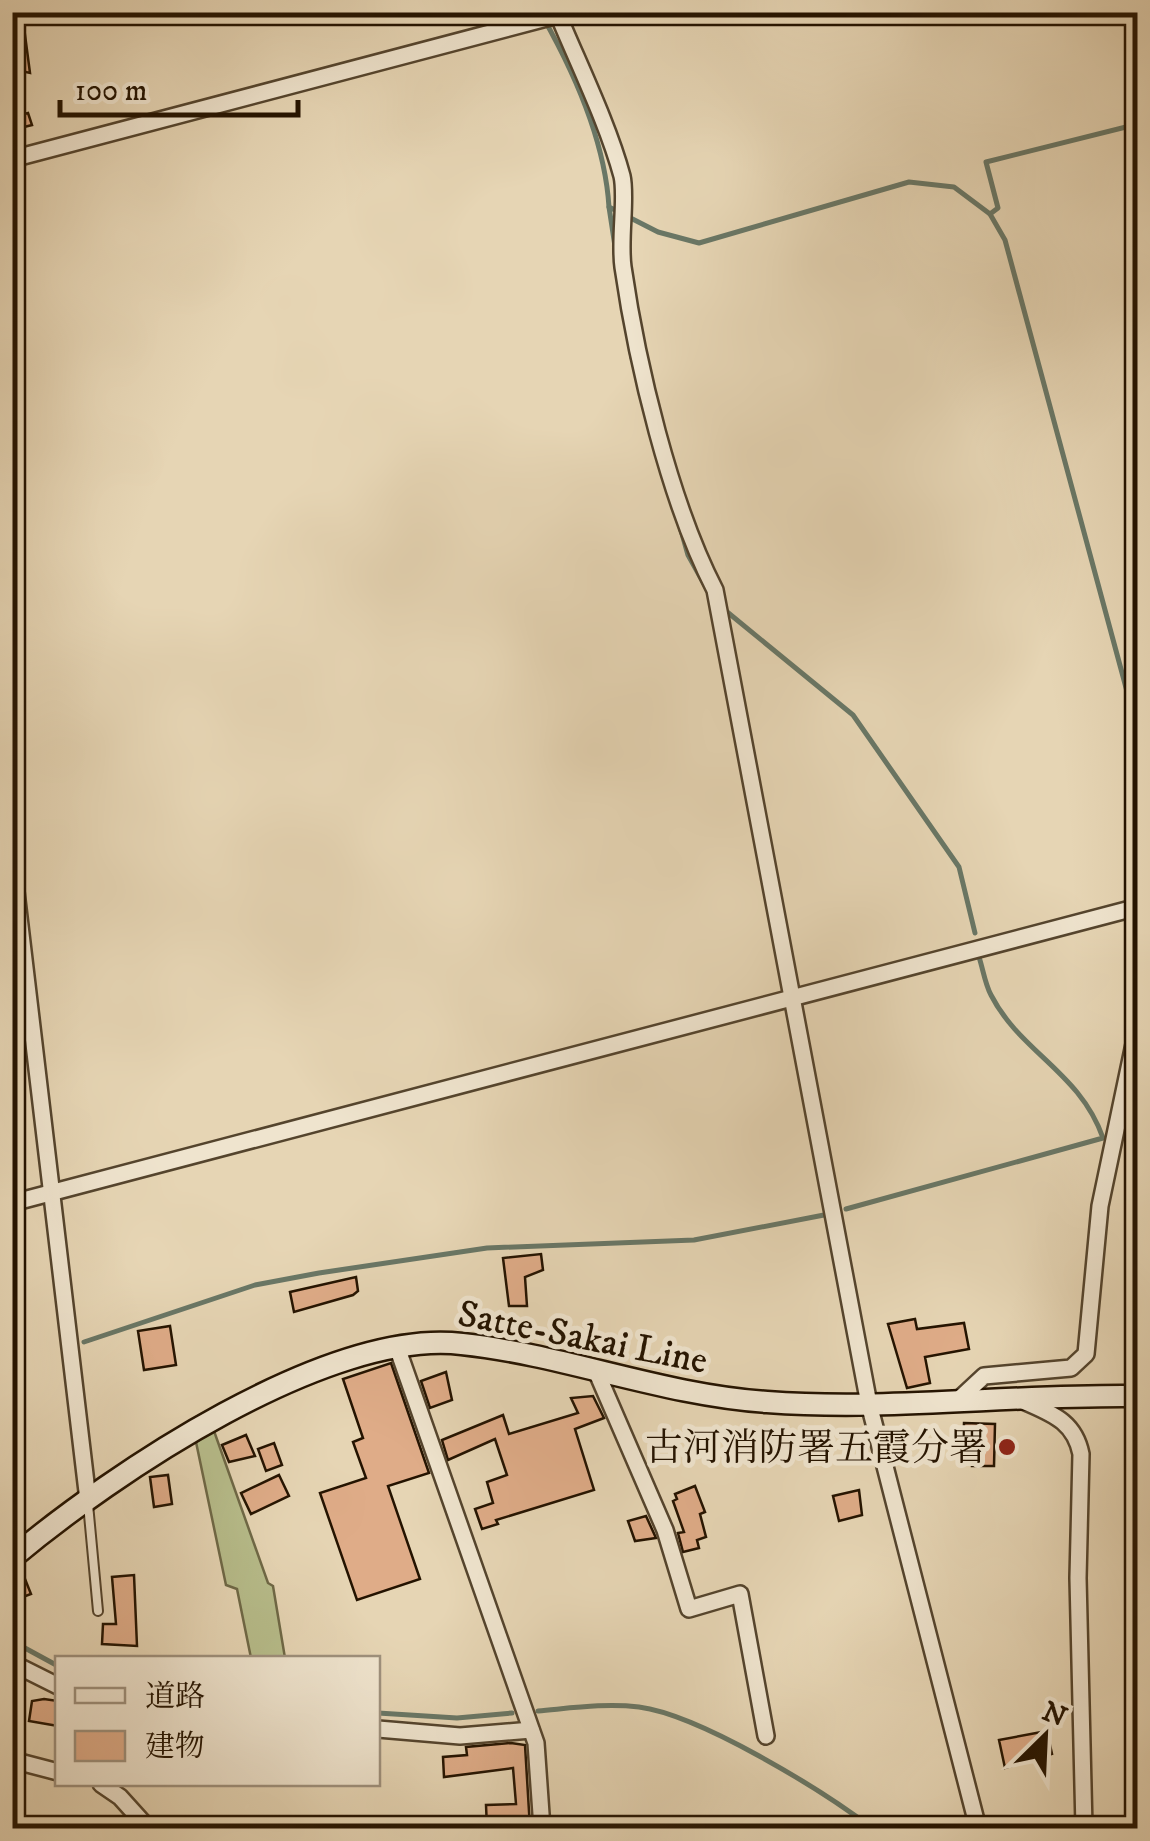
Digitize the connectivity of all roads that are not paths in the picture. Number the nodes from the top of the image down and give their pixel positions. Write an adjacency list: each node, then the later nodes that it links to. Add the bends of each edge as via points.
1 (557, 14): 2 (street); 5 (street, via 623,179 620,217 632,330 686,522 715,590)
2 (12, 160)
3 (12, 858): 7 (street)
4 (1138, 907): 5 (street)
5 (790, 998): 7 (street); 14 (street)
6 (1138, 1024): 13 (street, via 1100,1206 1086,1354 1071,1368 984,1376)
7 (53, 1193): 8 (street); 15 (street)
8 (12, 1203)
9 (397, 1347): 10 (main road, Satte-Sakai Line, via 473,1345); 15 (main road, Satte-Sakai Line, via 304,1377 223,1416); 21 (street)
10 (597, 1373): 14 (main road, Satte-Sakai Line, via 719,1398); 22 (street, via 665,1530 688,1609 740,1594)
11 (1138, 1396): 12 (main road, Satte-Sakai Line)
12 (1016, 1397): 13 (main road, Satte-Sakai Line); 29 (street, via 1067,1422 1081,1454)
13 (956, 1402): 14 (main road, Satte-Sakai Line)
14 (868, 1404): 28 (street)
15 (88, 1500): 16 (main road, Satte-Sakai Line); 17 (lane)
16 (12, 1558)
17 (98, 1611)
18 (12, 1663): 19 (street)
19 (55, 1684)
20 (380, 1729): 21 (street, via 460,1736)
21 (532, 1730): 27 (street)
22 (766, 1736)
23 (12, 1760): 24 (street)
24 (55, 1771)
25 (103, 1786): 26 (street)
26 (148, 1828)
27 (542, 1828)
28 (978, 1828)
29 (1084, 1828)

